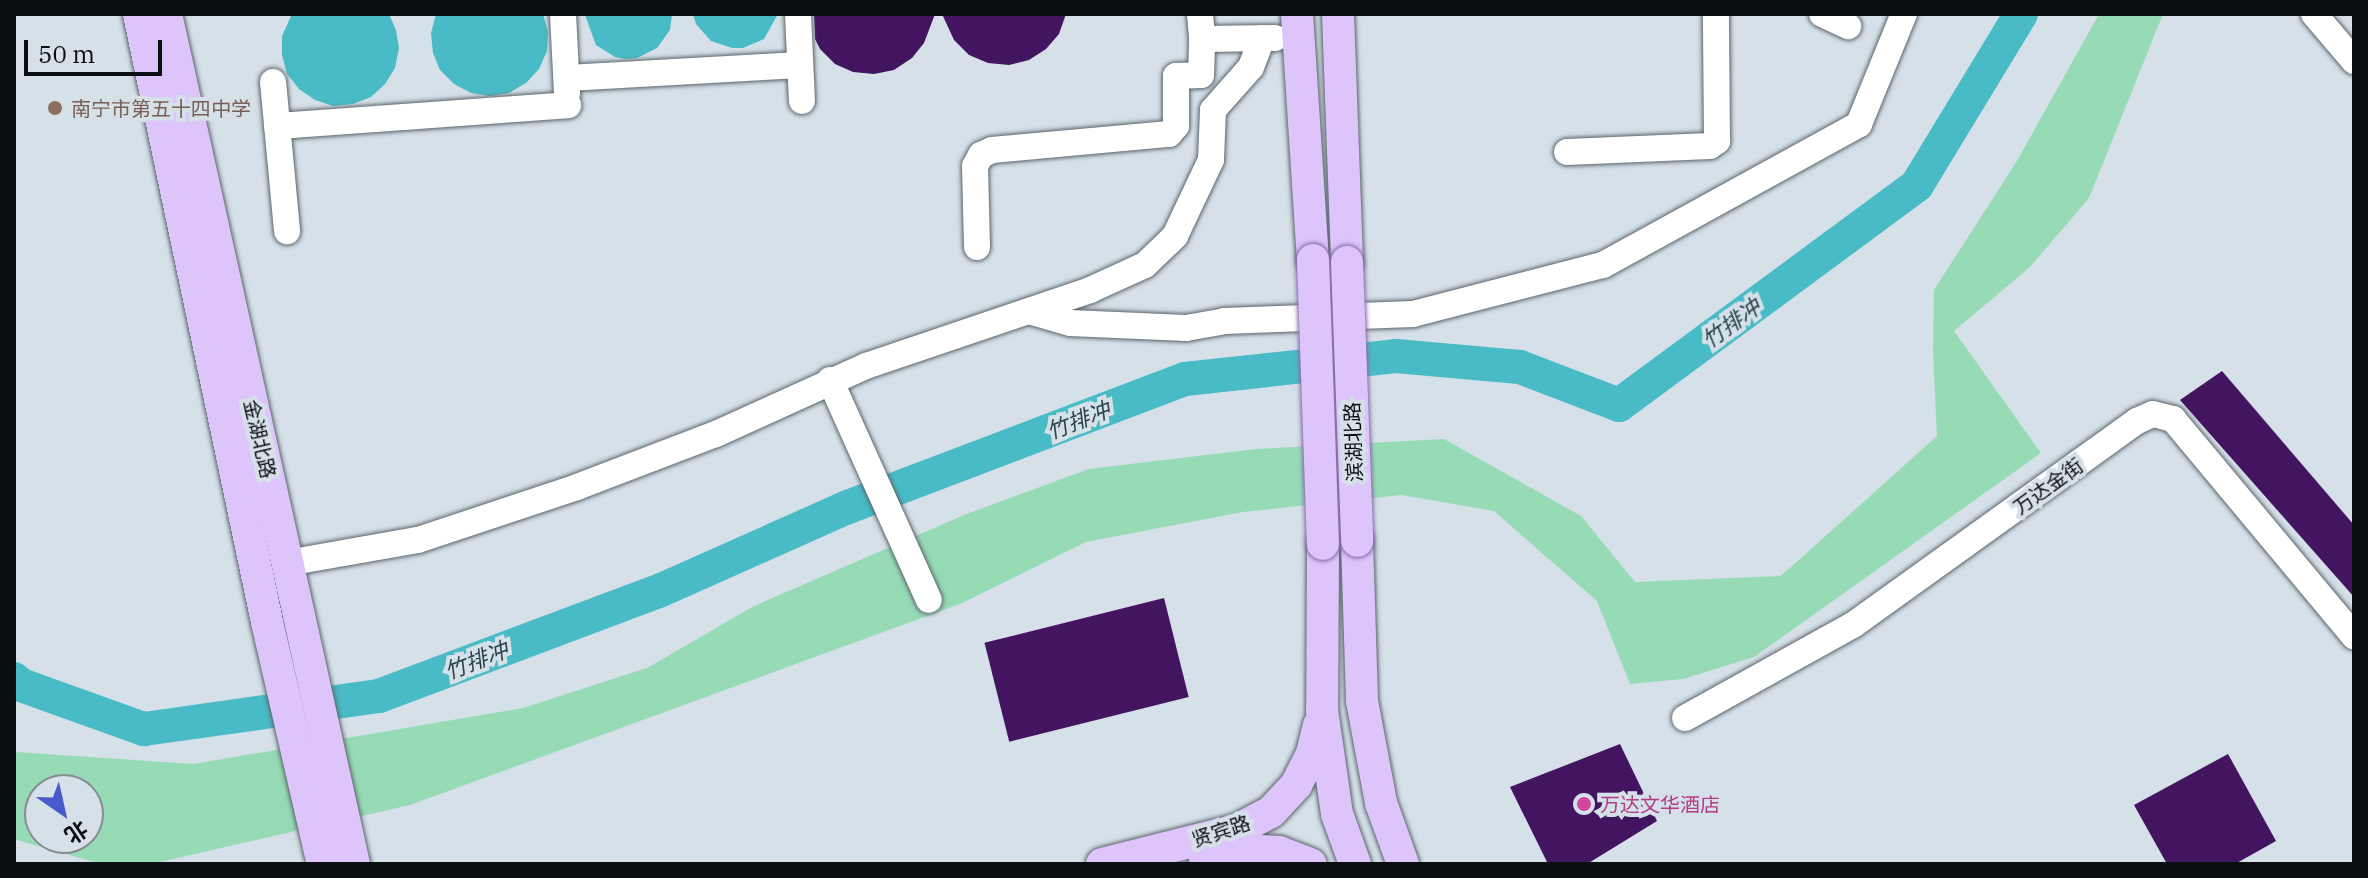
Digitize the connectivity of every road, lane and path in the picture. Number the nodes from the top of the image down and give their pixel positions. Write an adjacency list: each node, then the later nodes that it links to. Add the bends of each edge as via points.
1 (139, 14): 30 (main road, 金湖北路, via 267,622)
2 (166, 14): 25 (main road, 金湖北路)
3 (563, 14): 16 (street)
4 (798, 14): 15 (street)
5 (1338, 14): 35 (main road, 滨湖北路, bridge, via 1362,701 1381,803)
6 (1716, 14): 20 (street, via 1717,141 1710,146)
7 (1822, 14): 12 (street)
8 (1904, 14): 23 (street, via 1859,124 1603,265 1413,314 1224,321 1186,328 1070,323)
9 (2314, 14): 14 (street)
10 (1201, 26): 13 (street); 22 (street, via 1201,75 1176,76 1176,126 1169,134 981,155 975,166)
11 (1298, 26): 13 (street); 28 (main road, 滨湖北路, bridge, via 1323,544)
12 (1848, 26)
13 (1262, 38): 23 (street, via 1251,67 1213,110 1211,160 1175,236 1145,265)
14 (2354, 61)
15 (800, 65): 16 (street); 18 (street)
16 (567, 78): 19 (street, via 568,114)
17 (273, 82): 19 (street)
18 (802, 101)
19 (277, 126): 21 (street)
20 (1567, 152)
21 (287, 231)
22 (977, 247)
23 (1029, 311): 24 (street)
24 (830, 380): 25 (street, via 716,434 534,502 418,540); 26 (street)
25 (287, 563): 30 (main road, 金湖北路)
26 (929, 600)
27 (2354, 636): 29 (street, 万达金街, via 2173,419 2153,414 1853,625)
28 (1322, 710): 31 (main road, 贤宾路, via 1312,753 1296,785 1271,812 1237,830); 34 (main road, 滨湖北路, via 1337,814)
29 (1685, 718)
30 (337, 856)
31 (1102, 864)
32 (1186, 864): 33 (main road, 贤宾路, via 1241,850 1279,852)
33 (1311, 864)
34 (1355, 864)
35 (1403, 864)

